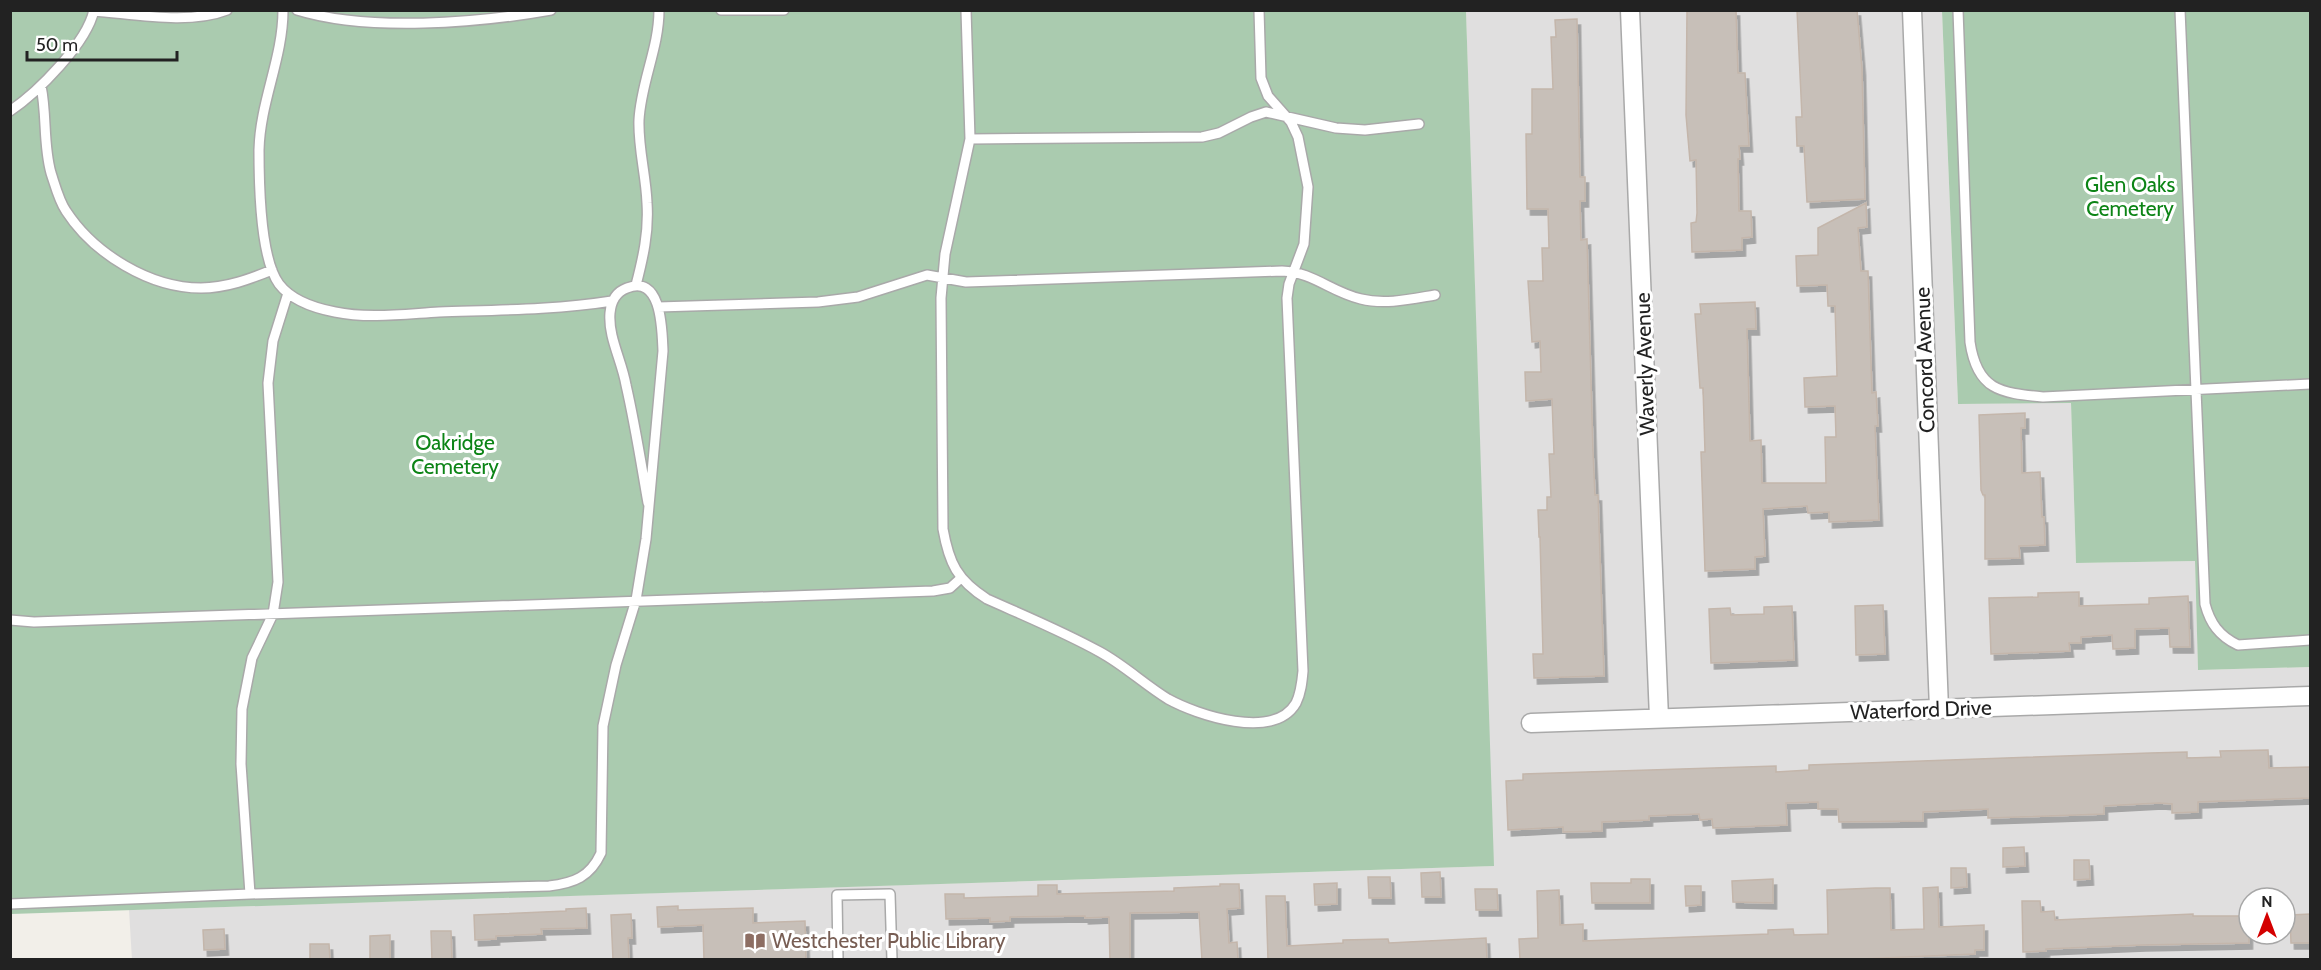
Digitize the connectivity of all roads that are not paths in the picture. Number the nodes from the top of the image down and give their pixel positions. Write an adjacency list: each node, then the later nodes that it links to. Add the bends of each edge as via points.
1 (227, 10): 14 (lane, via 195,18)
2 (283, 10): 20 (lane, via 280,48 266,103 260,149 264,232)
3 (297, 10): 4 (lane, via 341,19 393,22 488,19)
4 (551, 10)
5 (659, 10): 23 (lane, via 639,120 647,228)
6 (721, 10): 7 (lane)
7 (784, 10)
8 (966, 10): 19 (lane)
9 (1259, 10): 17 (lane, via 1261,78 1268,96)
10 (1630, 10): 38 (street, Waverly Avenue)
11 (1912, 10): 37 (street, Concord Avenue)
12 (1958, 10): 29 (lane, via 1970,342 1982,379 2002,391 2043,397)
13 (2180, 10): 29 (lane)
14 (94, 11): 15 (lane, via 86,31)
15 (41, 86): 16 (lane); 20 (lane, via 50,171 65,209 78,227 109,255 147,276 182,287 224,286)
16 (10, 111)
17 (1286, 117): 18 (lane, via 1336,128 1383,129); 19 (lane, via 1266,112 1202,137); 21 (lane, via 1298,137 1308,187 1304,244)
18 (1419, 124)
19 (970, 139): 22 (lane)
20 (272, 270): 24 (lane)
21 (1294, 271): 22 (lane, via 966,282); 25 (lane, via 1361,299 1384,302); 31 (lane, via 1287,317 1303,671 1296,703 1287,713 1274,719 1241,722 1194,711 1167,698 1100,652 987,599)
22 (943, 278): 27 (lane, via 927,275 858,297 819,302); 31 (lane, via 943,529 947,551)
23 (636, 285): 26 (lane, via 625,288); 27 (lane, via 652,293)
24 (288, 293): 26 (lane, via 320,309 354,315 560,307); 33 (lane, via 278,319 269,365 278,582)
25 (1435, 295)
26 (612, 301): 30 (lane, via 611,327 626,382)
27 (658, 307): 30 (lane, via 663,351)
28 (2310, 384): 29 (lane)
29 (2196, 390): 35 (lane, via 2208,616 2219,633 2238,645)
30 (648, 503): 32 (lane)
31 (961, 578): 32 (lane, via 950,588 933,591)
32 (636, 600): 33 (lane); 40 (lane, via 603,726 601,853 589,872 566,884 549,886)
33 (273, 614): 34 (lane); 40 (lane, via 252,658 242,709 241,764)
34 (10, 620)
35 (2310, 640)
36 (2310, 696): 37 (street, Waterford Drive)
37 (1939, 709): 38 (street, Waterford Drive)
38 (1659, 718): 39 (street, Waterford Drive)
39 (1531, 723)
40 (250, 894): 41 (lane)
41 (10, 904)
42 (838, 960): 43 (lane, via 837,895 890,894)
43 (892, 960)

